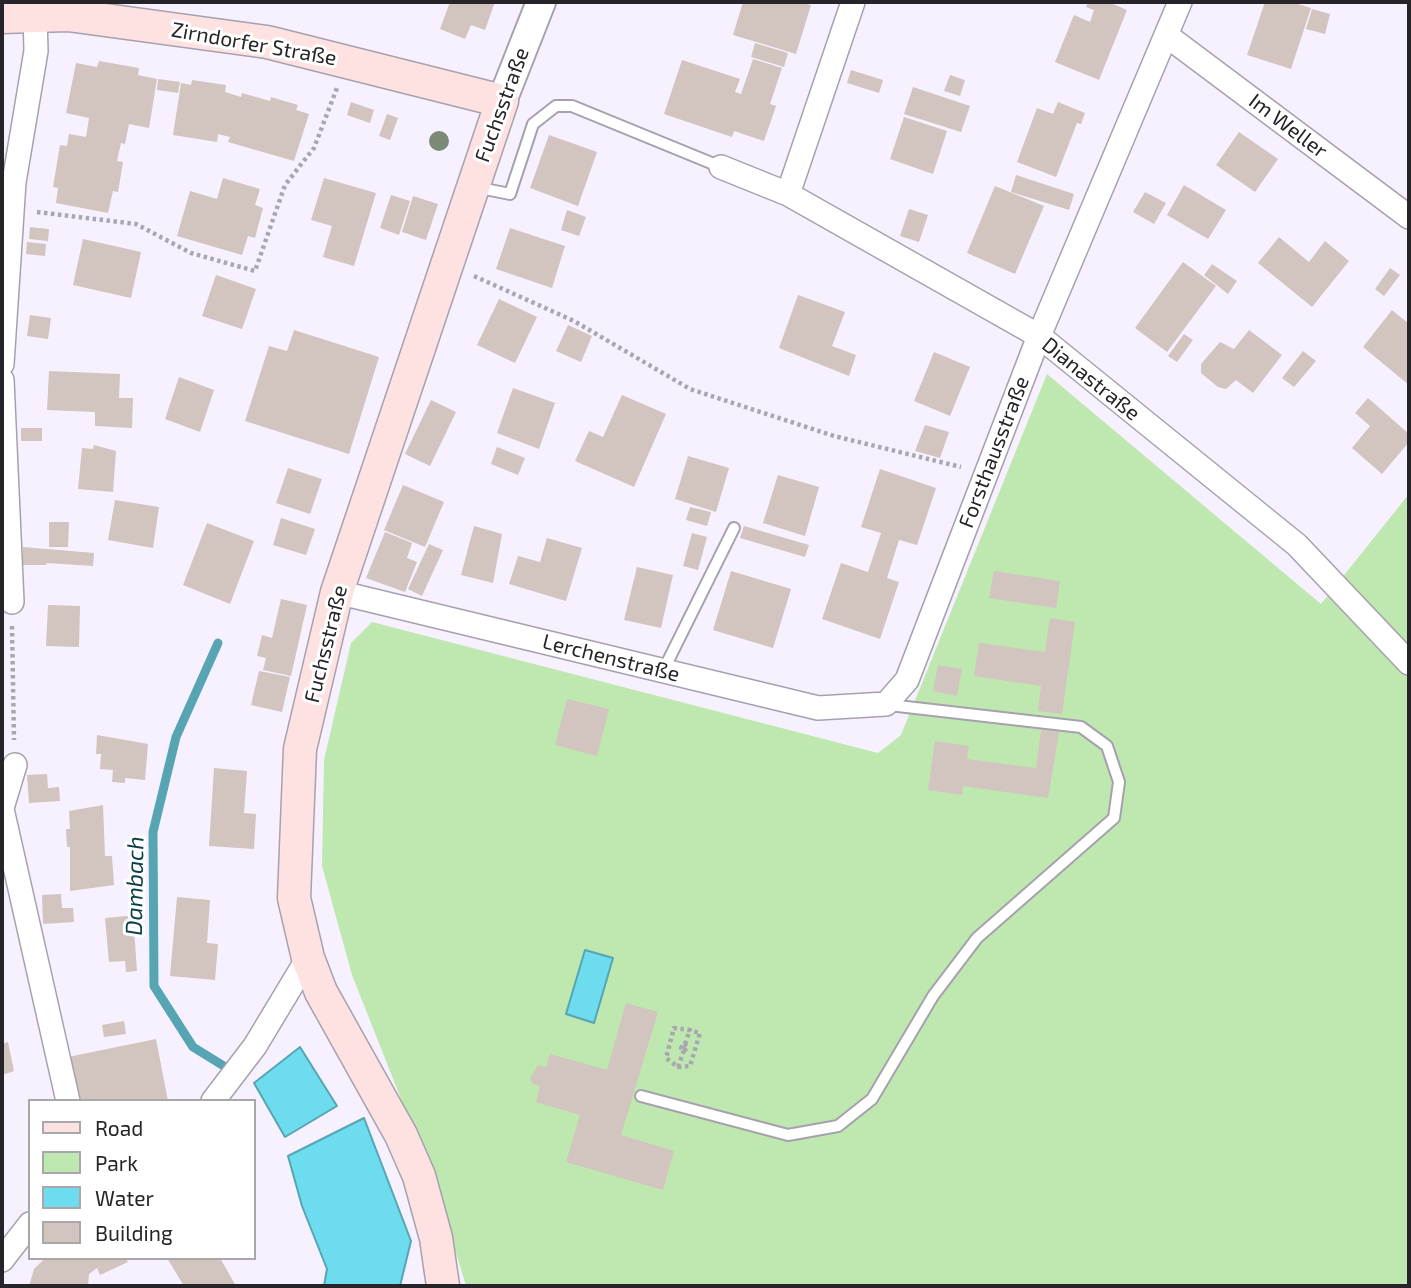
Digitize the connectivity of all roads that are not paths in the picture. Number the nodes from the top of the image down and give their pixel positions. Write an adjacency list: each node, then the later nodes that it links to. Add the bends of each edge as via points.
1 (541, 2): 8 (street, Fuchsstraße)
2 (853, 2): 11 (street)
3 (1180, 2): 7 (street, Forsthausstraße)
4 (72, 8): 5 (main road, Zirndorfer Straße); 8 (main road, Zirndorfer Straße, via 267,42)
5 (36, 14): 6 (main road, Zirndorfer Straße); 14 (street, via 36,51 13,209)
6 (2, 17)
7 (1167, 35): 12 (street, Im Weller); 13 (street, Forsthausstraße)
8 (502, 101): 10 (main road, Fuchsstraße)
9 (721, 167): 10 (lane, via 572,107 556,106 533,124 510,194); 11 (street, Dianastraße)
10 (473, 187): 17 (main road, Fuchsstraße)
11 (788, 194): 13 (street, Dianastraße)
12 (1409, 217)
13 (1039, 336): 19 (street, Dianastraße, via 1297,545); 21 (street, Forsthausstraße, via 907,680)
14 (2, 364)
15 (2, 380): 18 (street)
16 (734, 528): 20 (lane)
17 (337, 592): 20 (street, Lerchenstraße); 24 (main road, Fuchsstraße, via 300,749 294,898)
18 (12, 602)
19 (1409, 663)
20 (663, 671): 21 (street, Lerchenstraße, via 818,708)
21 (886, 704): 25 (lane, via 1081,727 1107,746 1119,782 1114,817 977,937 933,996 872,1099 838,1126 788,1135)
22 (15, 765): 23 (street)
23 (2, 808): 26 (street)
24 (308, 958): 27 (street, via 255,1046); 30 (main road, Fuchsstraße, via 321,992 419,1176)
25 (641, 1096)
26 (68, 1099)
27 (215, 1099)
28 (17, 1231): 29 (street)
29 (2, 1260)
30 (443, 1286)

